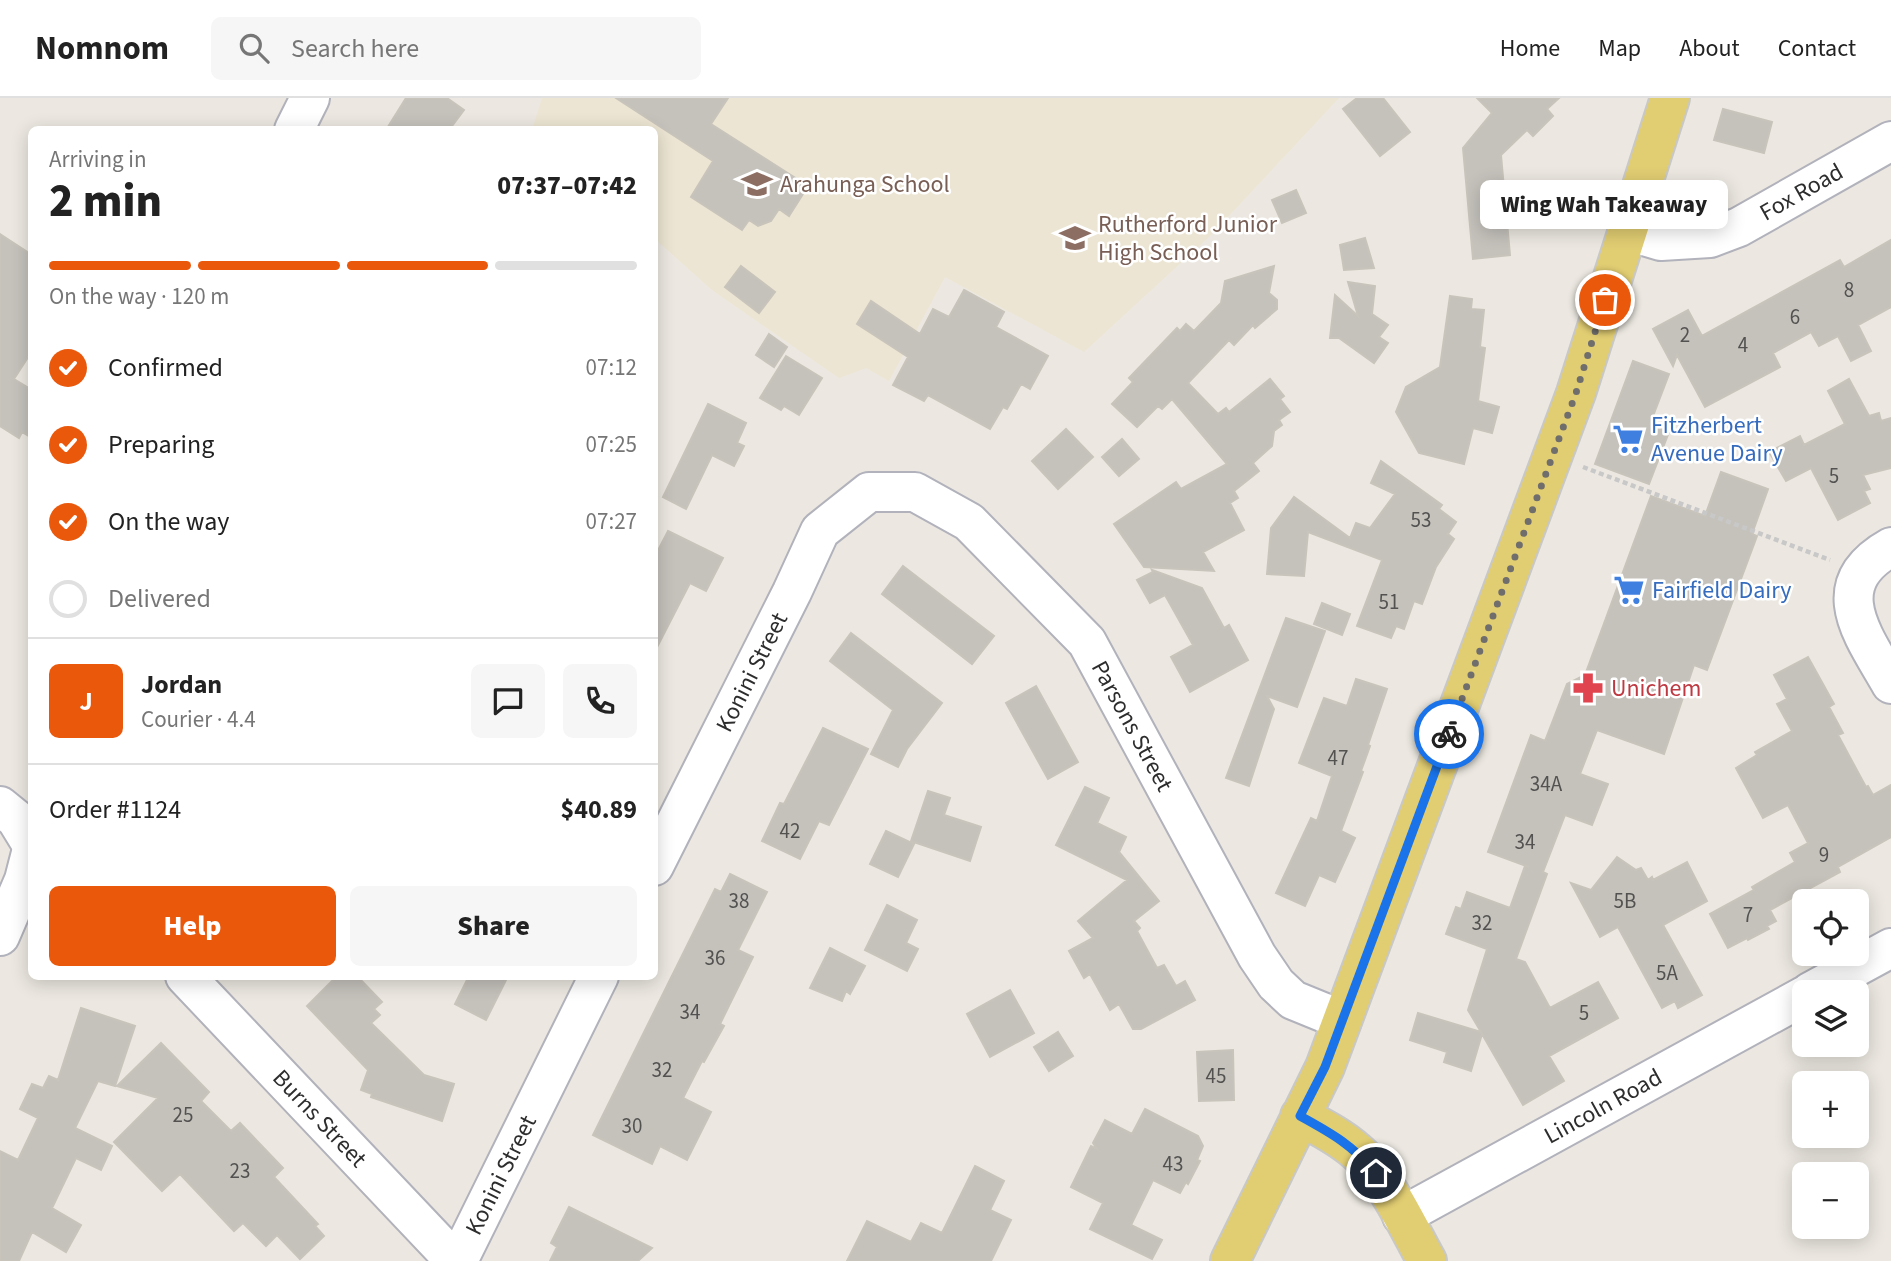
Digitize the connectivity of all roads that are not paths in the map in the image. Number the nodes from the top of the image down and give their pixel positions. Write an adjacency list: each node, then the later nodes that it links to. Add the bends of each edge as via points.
1 (310, 98): 3 (street)
2 (1670, 98): 5 (main road)
3 (296, 126)
4 (1891, 141): 5 (street, Fox Road, via 1739,227 1710,238 1661,241)
5 (1627, 231): 19 (main road, via 1576,393)
6 (869, 492): 11 (street, Konini Street, via 820,531); 19 (street, Parsons Street, via 915,492 969,522 1087,642 1257,956 1293,1000)
7 (1891, 547): 8 (street, via 1868,563 1853,594 1859,627)
8 (1891, 684)
9 (0, 806): 10 (street, via 16,819)
10 (28, 840)
11 (658, 858)
12 (28, 862): 13 (street)
13 (0, 936)
14 (1891, 948): 17 (street)
15 (189, 980): 22 (street, Burns Street)
16 (597, 980): 22 (street, Konini Street)
17 (1832, 980)
18 (1792, 1003): 21 (street, Lincoln Road)
19 (1342, 1020): 20 (main road)
20 (1300, 1116): 21 (main road, via 1359,1152); 23 (main road)
21 (1402, 1216): 24 (main road)
22 (457, 1261)
23 (1230, 1261)
24 (1427, 1261)

